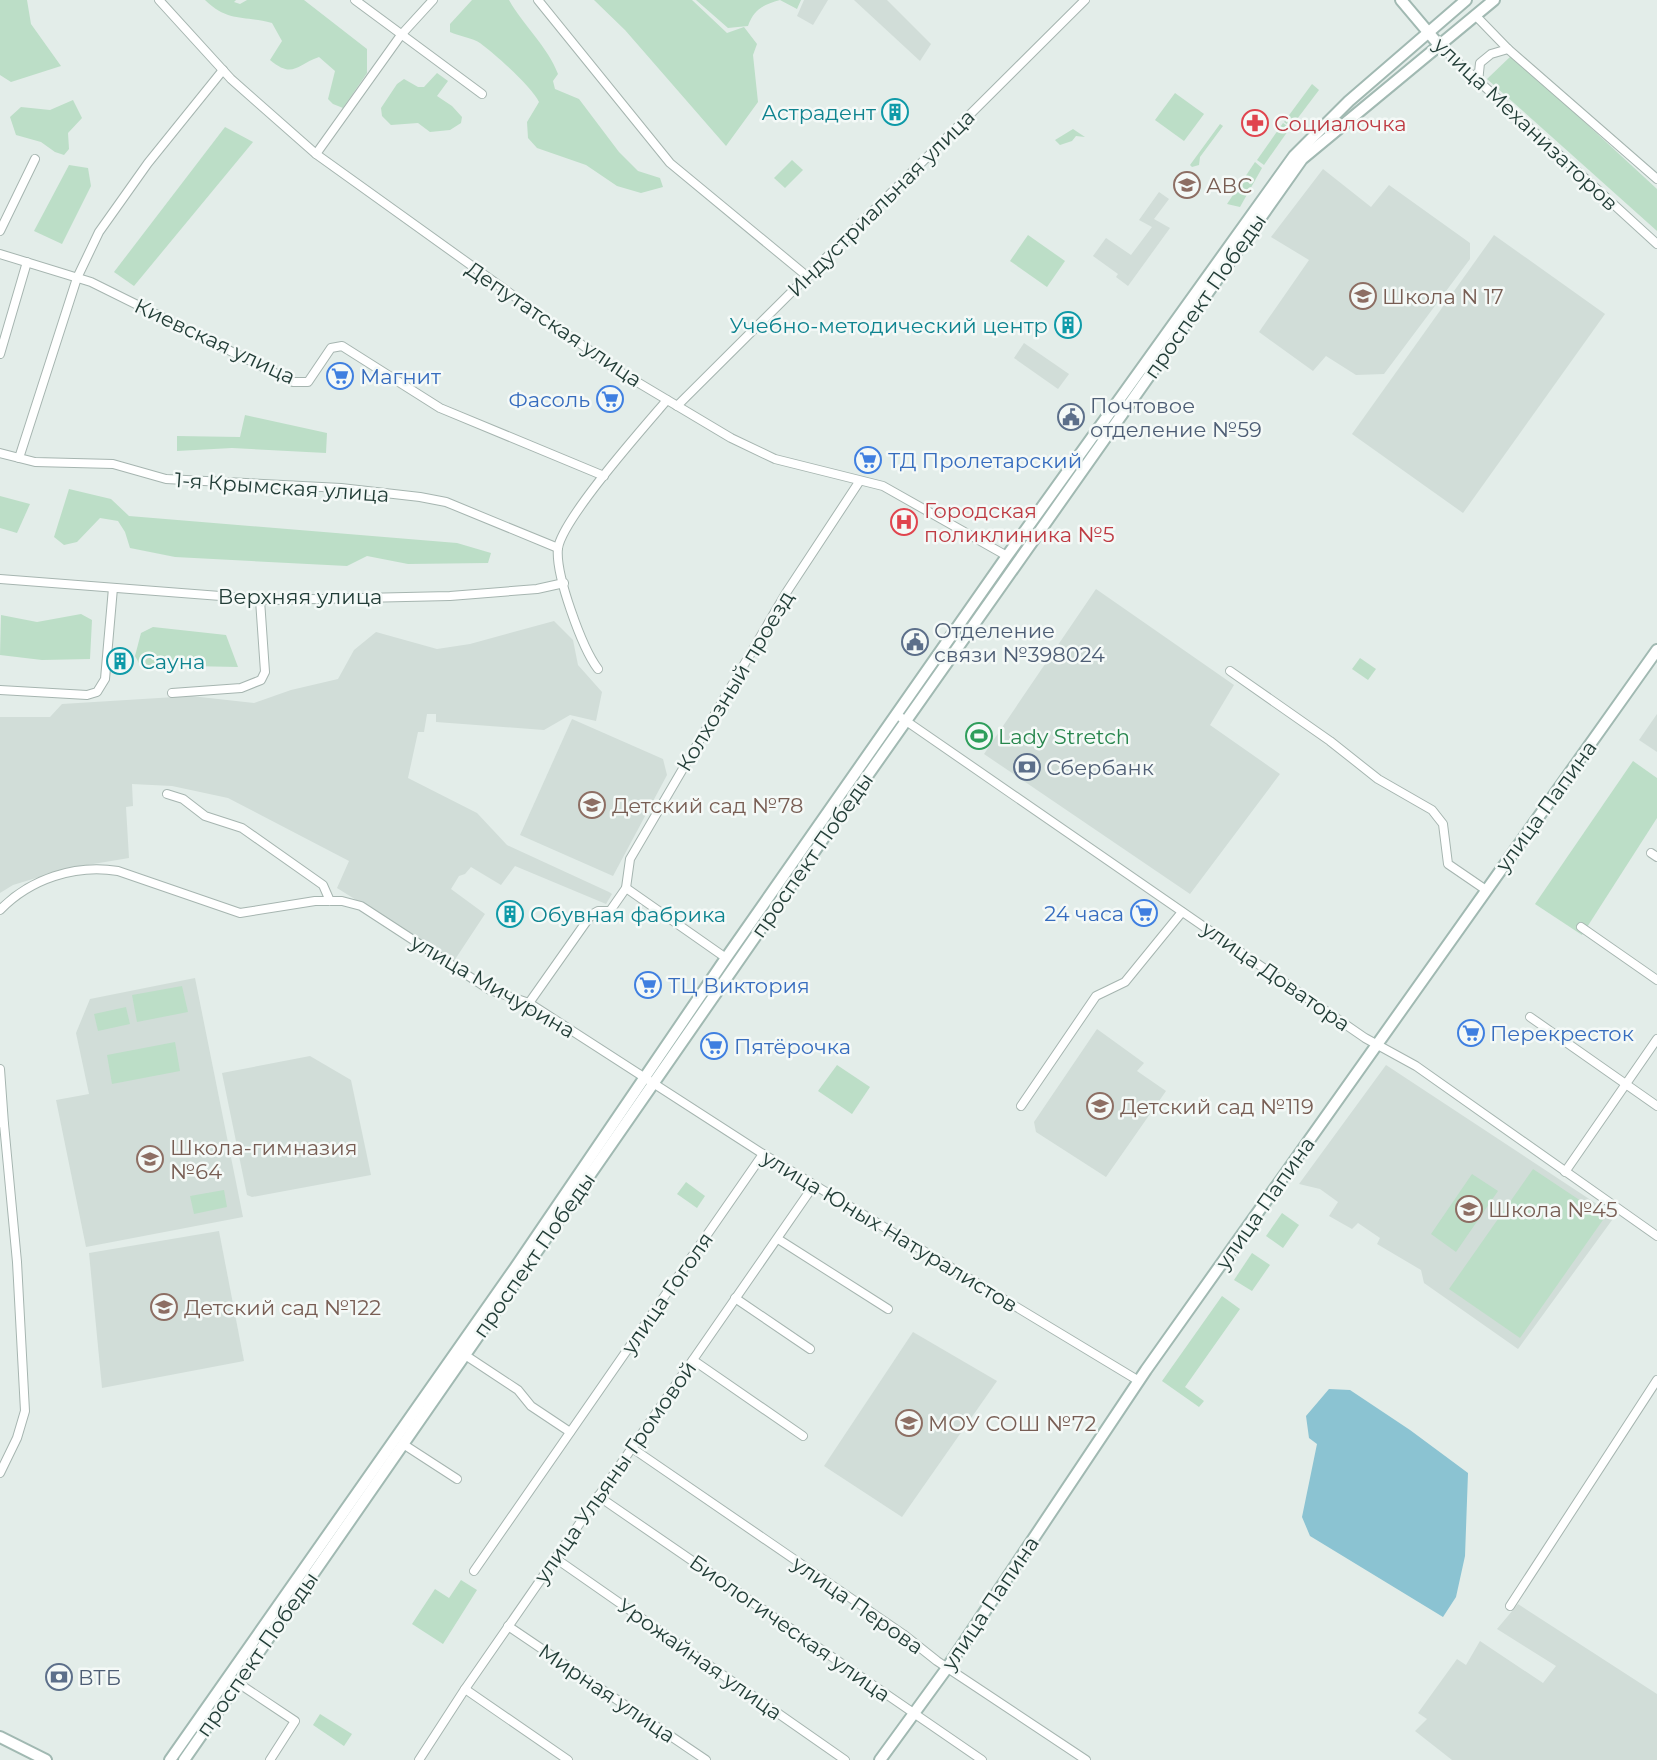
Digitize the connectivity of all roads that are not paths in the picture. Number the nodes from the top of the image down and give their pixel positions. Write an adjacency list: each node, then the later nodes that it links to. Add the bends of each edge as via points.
1 (159, 0): 14 (street, Депутатская улица)
2 (355, 0): 11 (street)
3 (432, 0): 11 (street)
4 (538, 0): 24 (street, via 670,163)
5 (1085, 0): 24 (street, Индустриальная улица)
6 (1401, 0): 10 (main road, улица Механизаторов)
7 (1466, 0): 10 (main road, проспект Победы)
8 (1494, 0): 9 (main road, проспект Победы)
9 (1475, 15): 12 (main road, проспект Победы); 13 (street, улица Механизаторов)
10 (1427, 32): 12 (main road, улица Механизаторов); 34 (main road, проспект Победы, via 1293,156)
11 (401, 35): 16 (street); 17 (street)
12 (1439, 45): 15 (street, улица Механизаторов); 45 (main road, проспект Победы, via 1302,159)
13 (1508, 49): 15 (street, via 1491,54 1480,63); 19 (street, улица Механизаторов)
14 (223, 70): 17 (street, Депутатская улица); 25 (street, via 148,163 99,232)
15 (1478, 82): 21 (street, улица Механизаторов)
16 (482, 93)
17 (316, 154): 27 (street, Депутатская улица, via 617,370)
18 (35, 159): 20 (street)
19 (1657, 179)
20 (0, 231)
21 (1657, 244)
22 (0, 254): 23 (street, Киевская улица)
23 (27, 262): 25 (street, Киевская улица); 26 (street)
24 (808, 277): 28 (street, Индустриальная улица)
25 (77, 278): 30 (street); 31 (street, Киевская улица, via 293,382 308,382 331,348 342,346 440,408)
26 (0, 354)
27 (667, 400): 28 (street, Депутатская улица); 31 (street)
28 (677, 406): 32 (street, Депутатская улица, via 775,459)
29 (0, 453): 30 (street, 1-я Крымская улица)
30 (19, 458): 33 (street, 1-я Крымская улица, via 114,464 166,479 340,488 420,497 446,502)
31 (604, 476): 33 (street, via 565,531)
32 (859, 482): 34 (street, Депутатская улица, via 884,486); 47 (street, Колхозный проезд, via 786,593 636,850 628,867)
33 (558, 548): 36 (street)
34 (1006, 556): 44 (main road, проспект Победы)
35 (0, 579): 37 (street, Верхняя улица)
36 (564, 583): 38 (street, Верхняя улица, via 450,596); 40 (street, via 575,627 586,654)
37 (113, 588): 38 (street, Верхняя улица); 42 (street, via 105,679 97,692 87,695)
38 (260, 600): 43 (street, via 266,672 261,680 241,688)
39 (1657, 650): 48 (main road, улица Папина)
40 (598, 669)
41 (1230, 671): 48 (street, via 1378,779 1432,810 1443,824 1448,864)
42 (0, 690)
43 (172, 693)
44 (897, 714): 45 (street, улица Доватора); 53 (main road, проспект Победы)
45 (907, 721): 51 (street, улица Доватора); 60 (main road, проспект Победы)
46 (167, 794): 49 (street, via 183,799 205,816 242,828 323,885)
47 (626, 888): 53 (street); 55 (street, Колхозный проезд, via 610,911 591,915)
48 (1486, 890): 58 (main road, улица Папина)
49 (330, 901): 50 (street, улица Мичурина, via 240,913 118,871 99,869 39,881); 55 (street, улица Мичурина, via 364,907 490,990)
50 (0, 910)
51 (1182, 912): 58 (street, улица Доватора); 62 (street, via 1125,982 1096,996)
52 (1581, 927): 54 (street)
53 (726, 958): 60 (main road, проспект Победы)
54 (1657, 980)
55 (529, 1003): 60 (street, улица Мичурина)
56 (1530, 1017): 61 (street)
57 (1657, 1039): 61 (street)
58 (1376, 1045): 66 (street, улица Доватора, via 1426,1072); 76 (main road, улица Папина)
59 (0, 1069): 64 (street)
60 (648, 1081): 65 (street, улица Юных Натуралистов); 73 (main road, проспект Победы); 94 (main road, проспект Победы)
61 (1626, 1084): 63 (street); 66 (street)
62 (1021, 1106)
63 (1657, 1106)
64 (2, 1123): 81 (street, via 17,1262 25,1411)
65 (764, 1154): 67 (street, улица Юных Натуралистов); 77 (street, улица Гоголя)
66 (1565, 1172): 68 (street, улица Доватора)
67 (814, 1185): 69 (street, улица Ульяны Громовой); 76 (street, улица Юных Натуралистов)
68 (1657, 1236)
69 (778, 1239): 70 (street, улица Ульяны Громовой); 71 (street)
70 (735, 1298): 72 (street); 74 (street, улица Ульяны Громовой)
71 (888, 1309)
72 (810, 1349)
73 (465, 1355): 77 (street, via 518,1390 531,1406); 79 (main road, проспект Победы)
74 (693, 1360): 78 (street); 80 (street, улица Ульяны Громовой)
75 (1657, 1380): 86 (street)
76 (1138, 1381): 88 (main road, улица Папина)
77 (570, 1432): 85 (street, улица Гоголя)
78 (803, 1436)
79 (403, 1444): 82 (street); 89 (main road, проспект Победы)
80 (632, 1448): 83 (street, улица Ульяны Громовой); 88 (street, улица Перова)
81 (0, 1473)
82 (457, 1479)
83 (598, 1496): 84 (street, улица Ульяны Громовой); 91 (street, Биологическая улица)
84 (555, 1558): 87 (street, улица Ульяны Громовой); 100 (street, Урожайная улица)
85 (474, 1571)
86 (1510, 1606)
87 (508, 1626): 90 (street, улица Ульяны Громовой); 99 (street, Мирная улица)
88 (947, 1668): 91 (main road, улица Папина); 103 (street, улица Перова)
89 (238, 1683): 95 (main road, проспект Победы); 96 (street, via 295,1720)
90 (465, 1689): 97 (street, улица Ульяны Громовой); 98 (street)
91 (914, 1714): 101 (main road, улица Папина); 102 (street, Биологическая улица)
92 (0, 1737): 93 (main road)
93 (45, 1760)
94 (170, 1760)
95 (184, 1760)
96 (270, 1760)
97 (419, 1760)
98 (568, 1760)
99 (706, 1760)
100 (845, 1760)
101 (880, 1760)
102 (982, 1760)
103 (1086, 1760)

